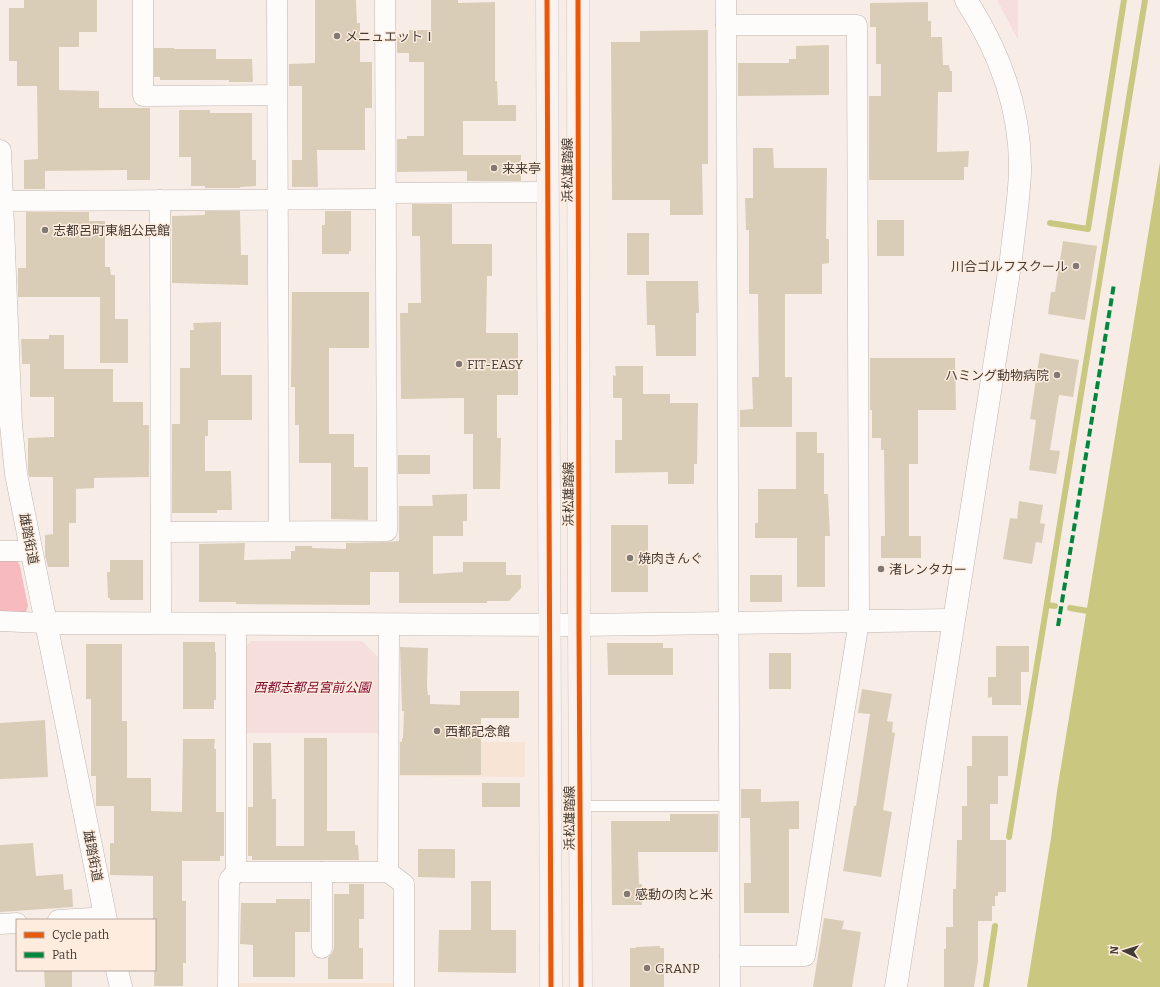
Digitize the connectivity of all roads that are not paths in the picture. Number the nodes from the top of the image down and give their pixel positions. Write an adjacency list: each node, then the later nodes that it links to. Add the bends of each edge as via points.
1 (143, 0): 9 (street, via 143,96)
2 (277, 0): 9 (street)
3 (385, 0): 12 (street)
4 (547, 0): 11 (main road, 浜松雄踏線)
5 (578, 0): 29 (main road, 浜松雄踏線)
6 (726, 0): 8 (street)
7 (966, 0): 20 (street, via 992,44 1003,73 1015,117 1020,170 1011,259)
8 (726, 25): 22 (street, via 857,25); 24 (street)
9 (277, 95): 14 (street)
10 (0, 151): 15 (street, 雄踏街道)
11 (548, 192): 12 (street); 28 (main road, 浜松雄踏線)
12 (385, 196): 14 (street); 16 (street, via 387,531)
13 (160, 200): 14 (street); 15 (street); 17 (street)
14 (277, 200): 16 (street)
15 (2, 201): 19 (street, 雄踏街道, via 11,425 16,474)
16 (279, 531): 17 (street)
17 (161, 532): 25 (street)
18 (0, 551): 19 (street)
19 (31, 551): 23 (street, 雄踏街道)
20 (954, 620): 22 (street); 48 (street)
21 (0, 621): 23 (street)
22 (859, 622): 24 (street); 40 (street, via 806,956)
23 (45, 623): 25 (street); 35 (street, 雄踏街道)
24 (729, 623): 29 (street); 31 (street)
25 (161, 624): 26 (street)
26 (236, 624): 27 (street); 32 (street)
27 (389, 624): 28 (street); 34 (street)
28 (549, 625): 29 (street); 45 (main road, 浜松雄踏線)
29 (579, 625): 30 (main road, 浜松雄踏線)
30 (580, 806): 31 (lane); 46 (main road, 浜松雄踏線)
31 (729, 806): 40 (street)
32 (236, 872): 33 (street); 43 (street, via 228,880)
33 (322, 872): 34 (street); 39 (street)
34 (388, 872): 44 (street, via 404,884)
35 (105, 917): 36 (street)
36 (74, 919)
37 (16, 923): 38 (street)
38 (0, 924)
39 (322, 948)
40 (730, 956): 47 (street)
41 (117, 971): 42 (street)
42 (121, 987)
43 (228, 987)
44 (404, 987)
45 (551, 987)
46 (581, 987)
47 (730, 987)
48 (896, 987)

